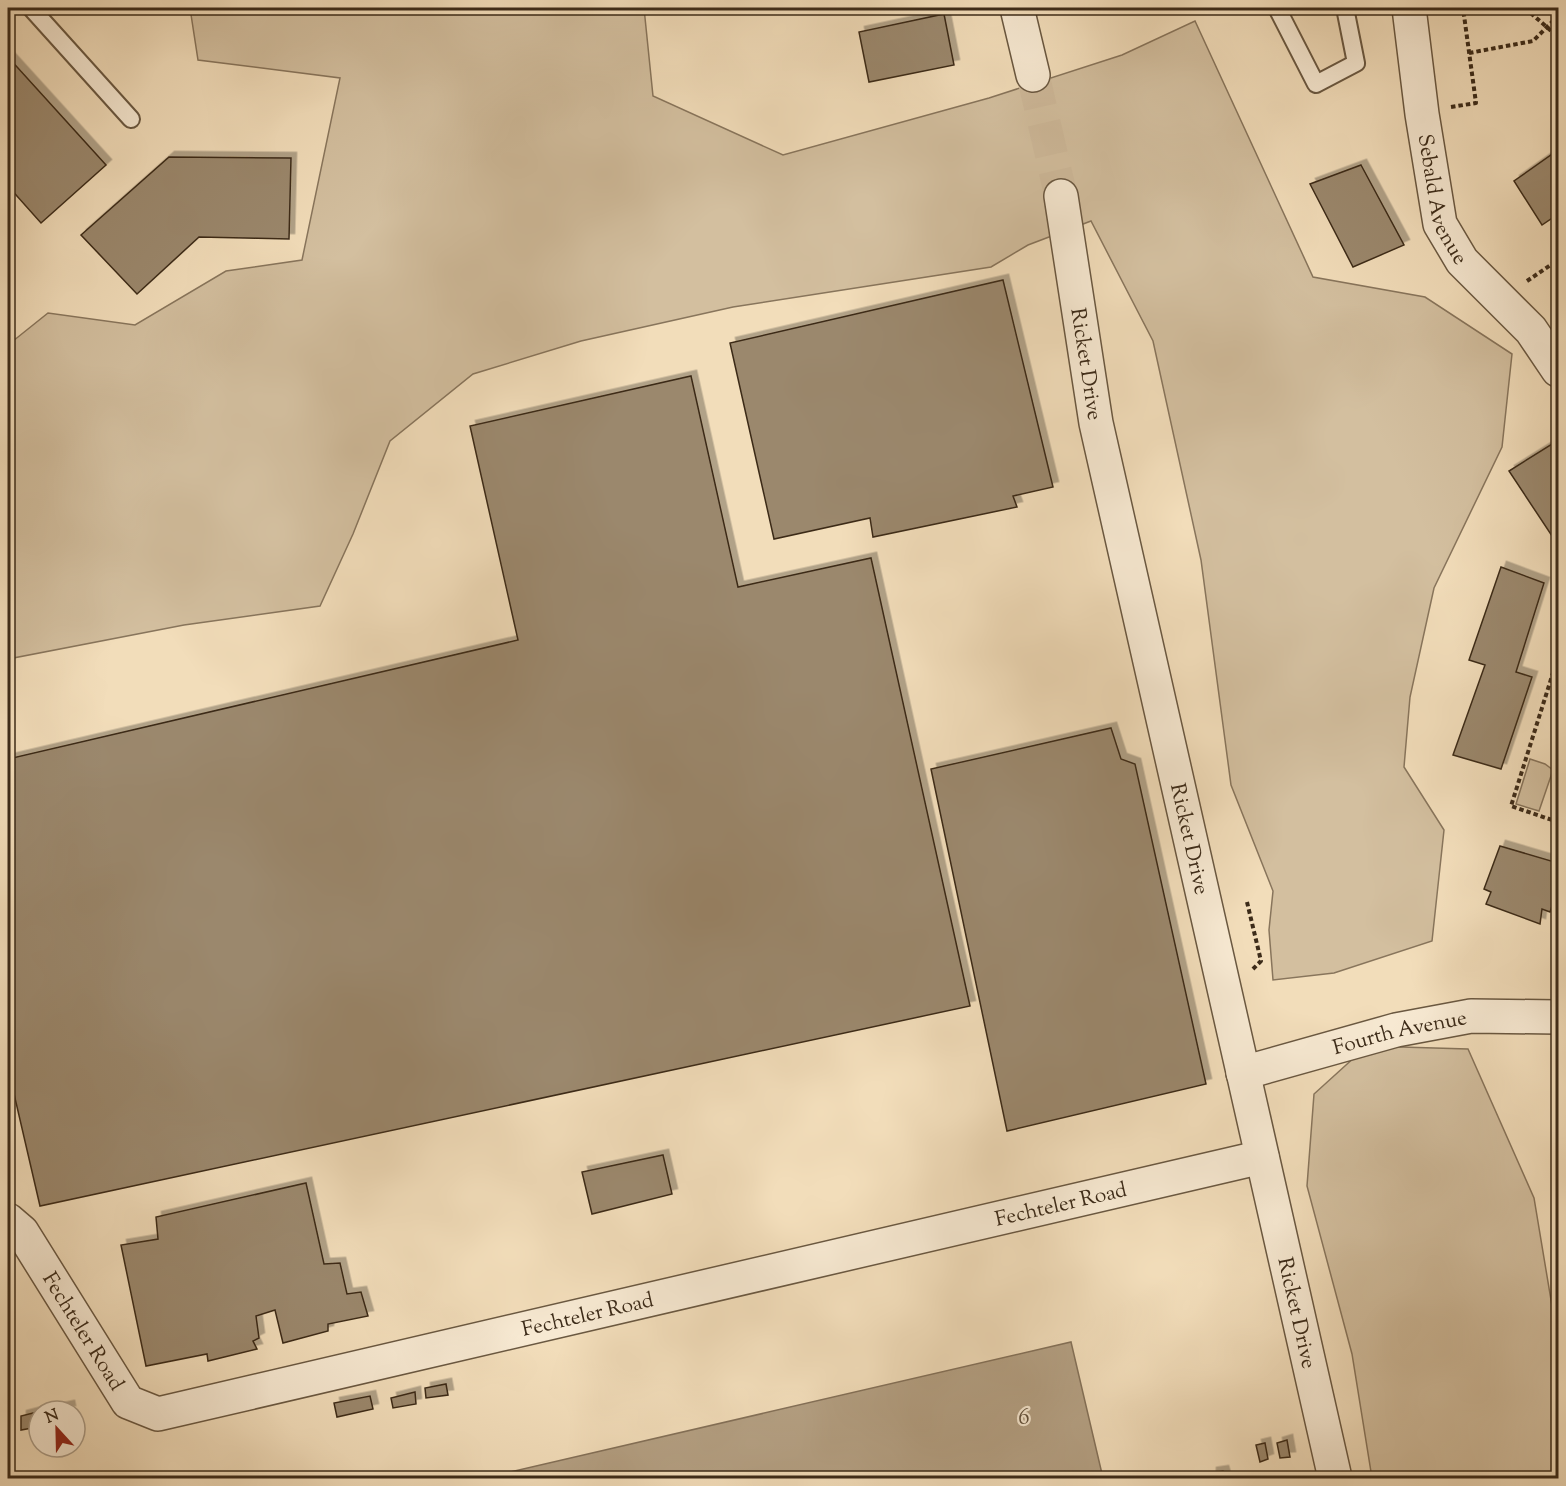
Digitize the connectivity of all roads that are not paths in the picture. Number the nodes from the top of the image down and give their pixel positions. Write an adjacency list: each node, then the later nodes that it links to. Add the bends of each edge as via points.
1 (31, 8): 7 (lane)
2 (1017, 8): 6 (street)
3 (1277, 8): 4 (lane, via 1316,84 1356,63)
4 (1345, 8)
5 (1409, 8): 9 (street, Sebald Avenue, via 1440,224 1462,261)
6 (1033, 75)
7 (130, 119)
8 (1061, 196): 11 (street, Ricket Drive, via 1096,423)
9 (1555, 359)
10 (1558, 1017): 11 (street, Fourth Avenue, via 1471,1016 1396,1030)
11 (1243, 1073): 12 (street, Ricket Drive)
12 (1262, 1157): 13 (street, Fechteler Road, via 158,1414 128,1402 22,1232); 14 (street, Ricket Drive)
13 (8, 1220)
14 (1335, 1479)

